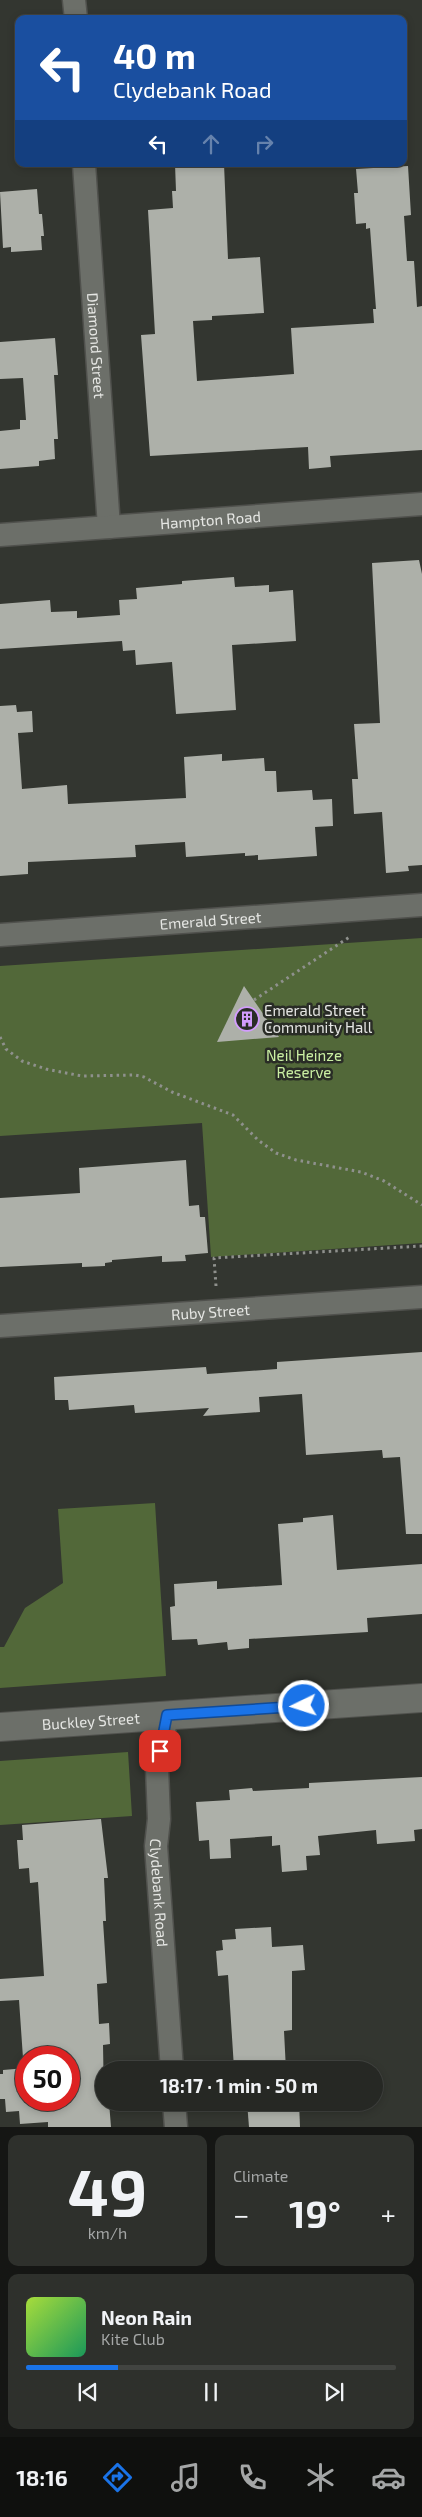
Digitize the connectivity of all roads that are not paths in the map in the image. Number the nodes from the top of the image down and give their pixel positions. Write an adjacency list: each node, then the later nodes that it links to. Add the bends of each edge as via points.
1 (74, 0): 2 (street)
2 (76, 15)
3 (84, 167): 5 (street, Diamond Street)
4 (422, 504): 5 (street, Hampton Road)
5 (108, 527): 6 (street, Hampton Road)
6 (0, 535)
7 (422, 905): 8 (street, Emerald Street)
8 (0, 935)
9 (422, 1297): 10 (street, Ruby Street)
10 (0, 1326)
11 (422, 1698): 12 (main road, Buckley Street)
12 (167, 1715): 13 (main road, Buckley Street); 14 (street, Clydebank Road, via 157,1768 159,1819 156,1846)
13 (0, 1727)
14 (171, 2061)
15 (175, 2111): 16 (street)
16 (176, 2127)

